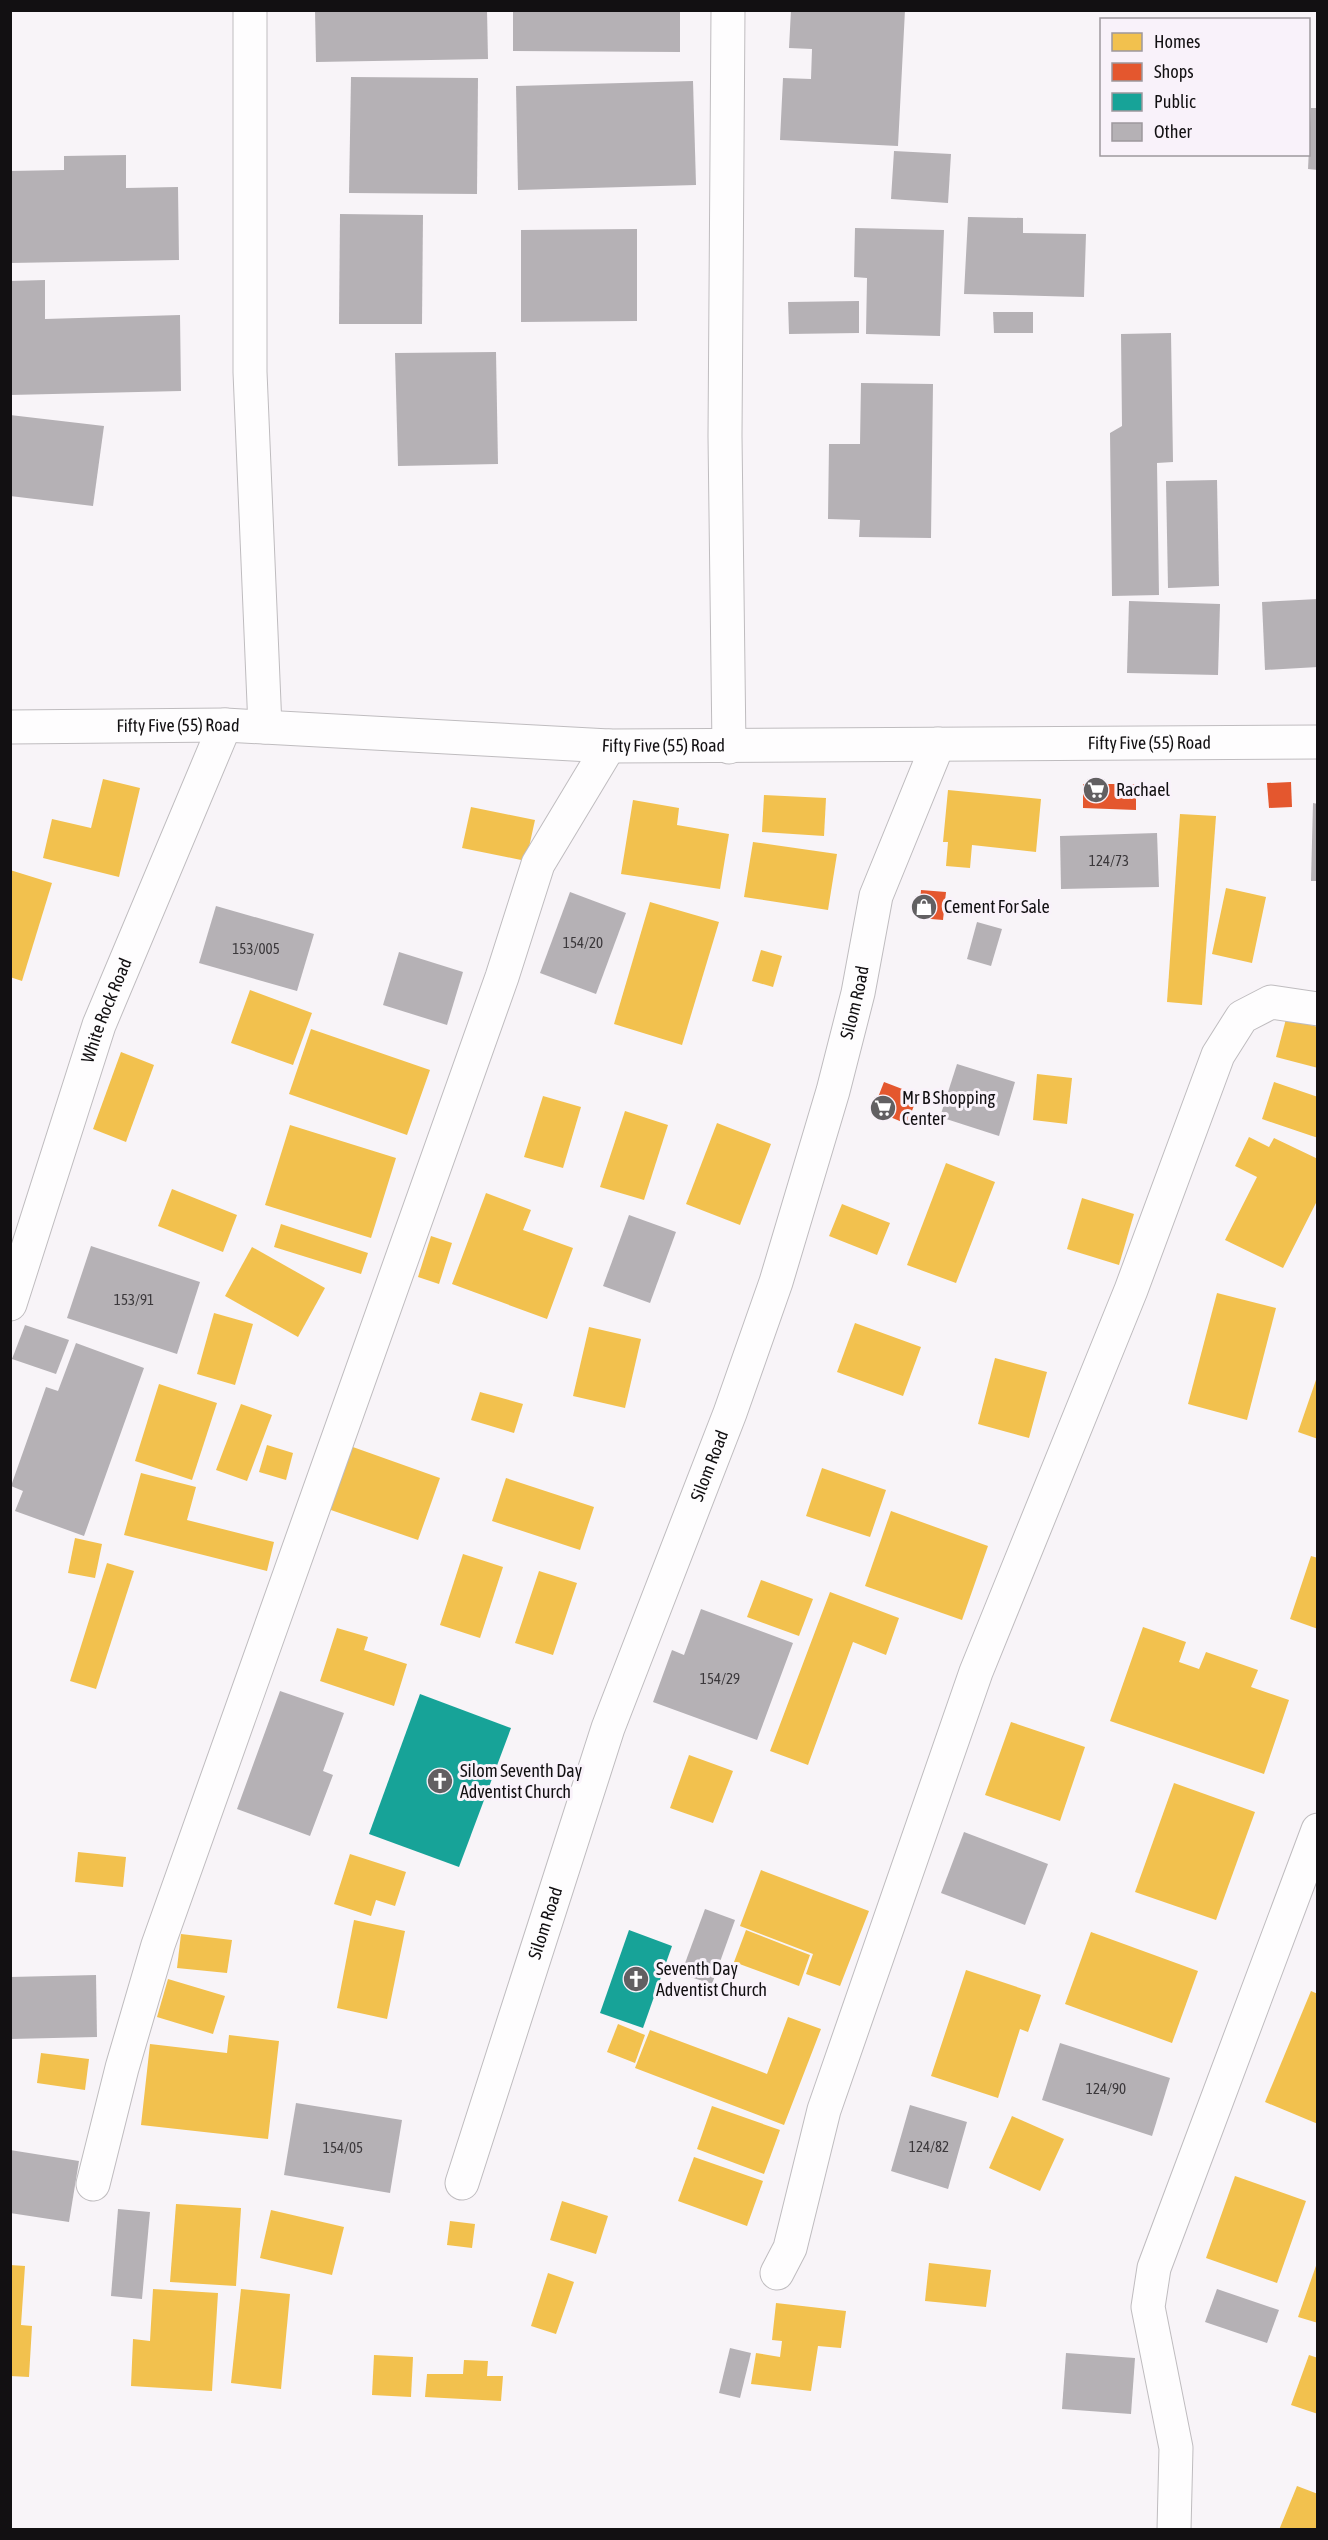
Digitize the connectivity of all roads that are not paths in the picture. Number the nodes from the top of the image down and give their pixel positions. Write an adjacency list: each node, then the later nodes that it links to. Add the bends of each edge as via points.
1 (250, 10): 5 (street, via 250,372)
2 (728, 10): 9 (street, via 725,436)
3 (225, 725): 4 (street, Fifty Five (55) Road); 5 (street, Fifty Five (55) Road); 11 (street, White Rock Road, via 99,1024)
4 (10, 727)
5 (265, 727): 8 (street, Fifty Five (55) Road)
6 (1317, 742): 7 (street, Fifty Five (55) Road)
7 (938, 744): 9 (street, Fifty Five (55) Road); 13 (street, Silom Road, via 876,896 858,993 776,1282 730,1413 608,1728)
8 (609, 746): 9 (street, Fifty Five (55) Road); 14 (street, via 538,864 509,957 158,1945)
9 (729, 747)
10 (1317, 1009): 15 (street, via 1271,1002 1242,1017 1218,1055 1131,1290 975,1672 824,2110 790,2248)
11 (10, 1304)
12 (1317, 1830): 16 (street, via 1154,2268 1148,2307 1176,2448)
13 (462, 2183)
14 (93, 2184)
15 (777, 2273)
16 (1174, 2529)

